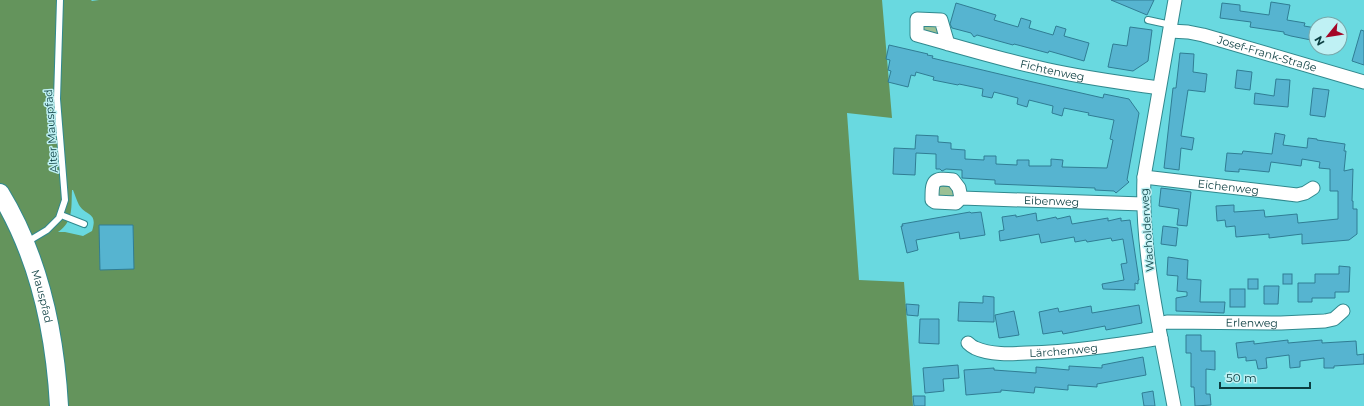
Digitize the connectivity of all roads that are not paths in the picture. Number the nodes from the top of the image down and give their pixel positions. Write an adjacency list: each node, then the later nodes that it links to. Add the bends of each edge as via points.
1 (60, 0): 13 (lane, Alter Mauspfad, via 57,99 65,200)
2 (1175, 0): 4 (street, Wacholderweg)
3 (1148, 20): 4 (lane)
4 (1170, 28): 6 (street, Josef-Frank-Straße, via 1203,35); 7 (street, Wacholderweg)
5 (948, 44): 7 (street, Fichtenweg, via 1036,67)
6 (1364, 82)
7 (1159, 88): 8 (street, Wacholderweg)
8 (1144, 177): 9 (street, Eichenweg, via 1297,195); 12 (street, Wacholderweg)
9 (1313, 188)
10 (0, 193): 15 (street, Mauspfad)
11 (961, 198): 12 (street, Eibenweg)
12 (1143, 204): 17 (street, Wacholderweg, via 1148,263)
13 (61, 215): 14 (lane); 15 (lane, via 47,230)
14 (84, 224)
15 (25, 243): 20 (street, Mauspfad, via 44,301 57,371)
16 (1343, 312): 17 (street, Erlenweg, via 1334,319 1325,321)
17 (1159, 324): 18 (street, Wacholderweg)
18 (1161, 338): 19 (street, Lärchenweg, via 1050,353 1013,354 993,353); 21 (street, Wacholderweg)
19 (968, 343)
20 (59, 406)
21 (1174, 406)

